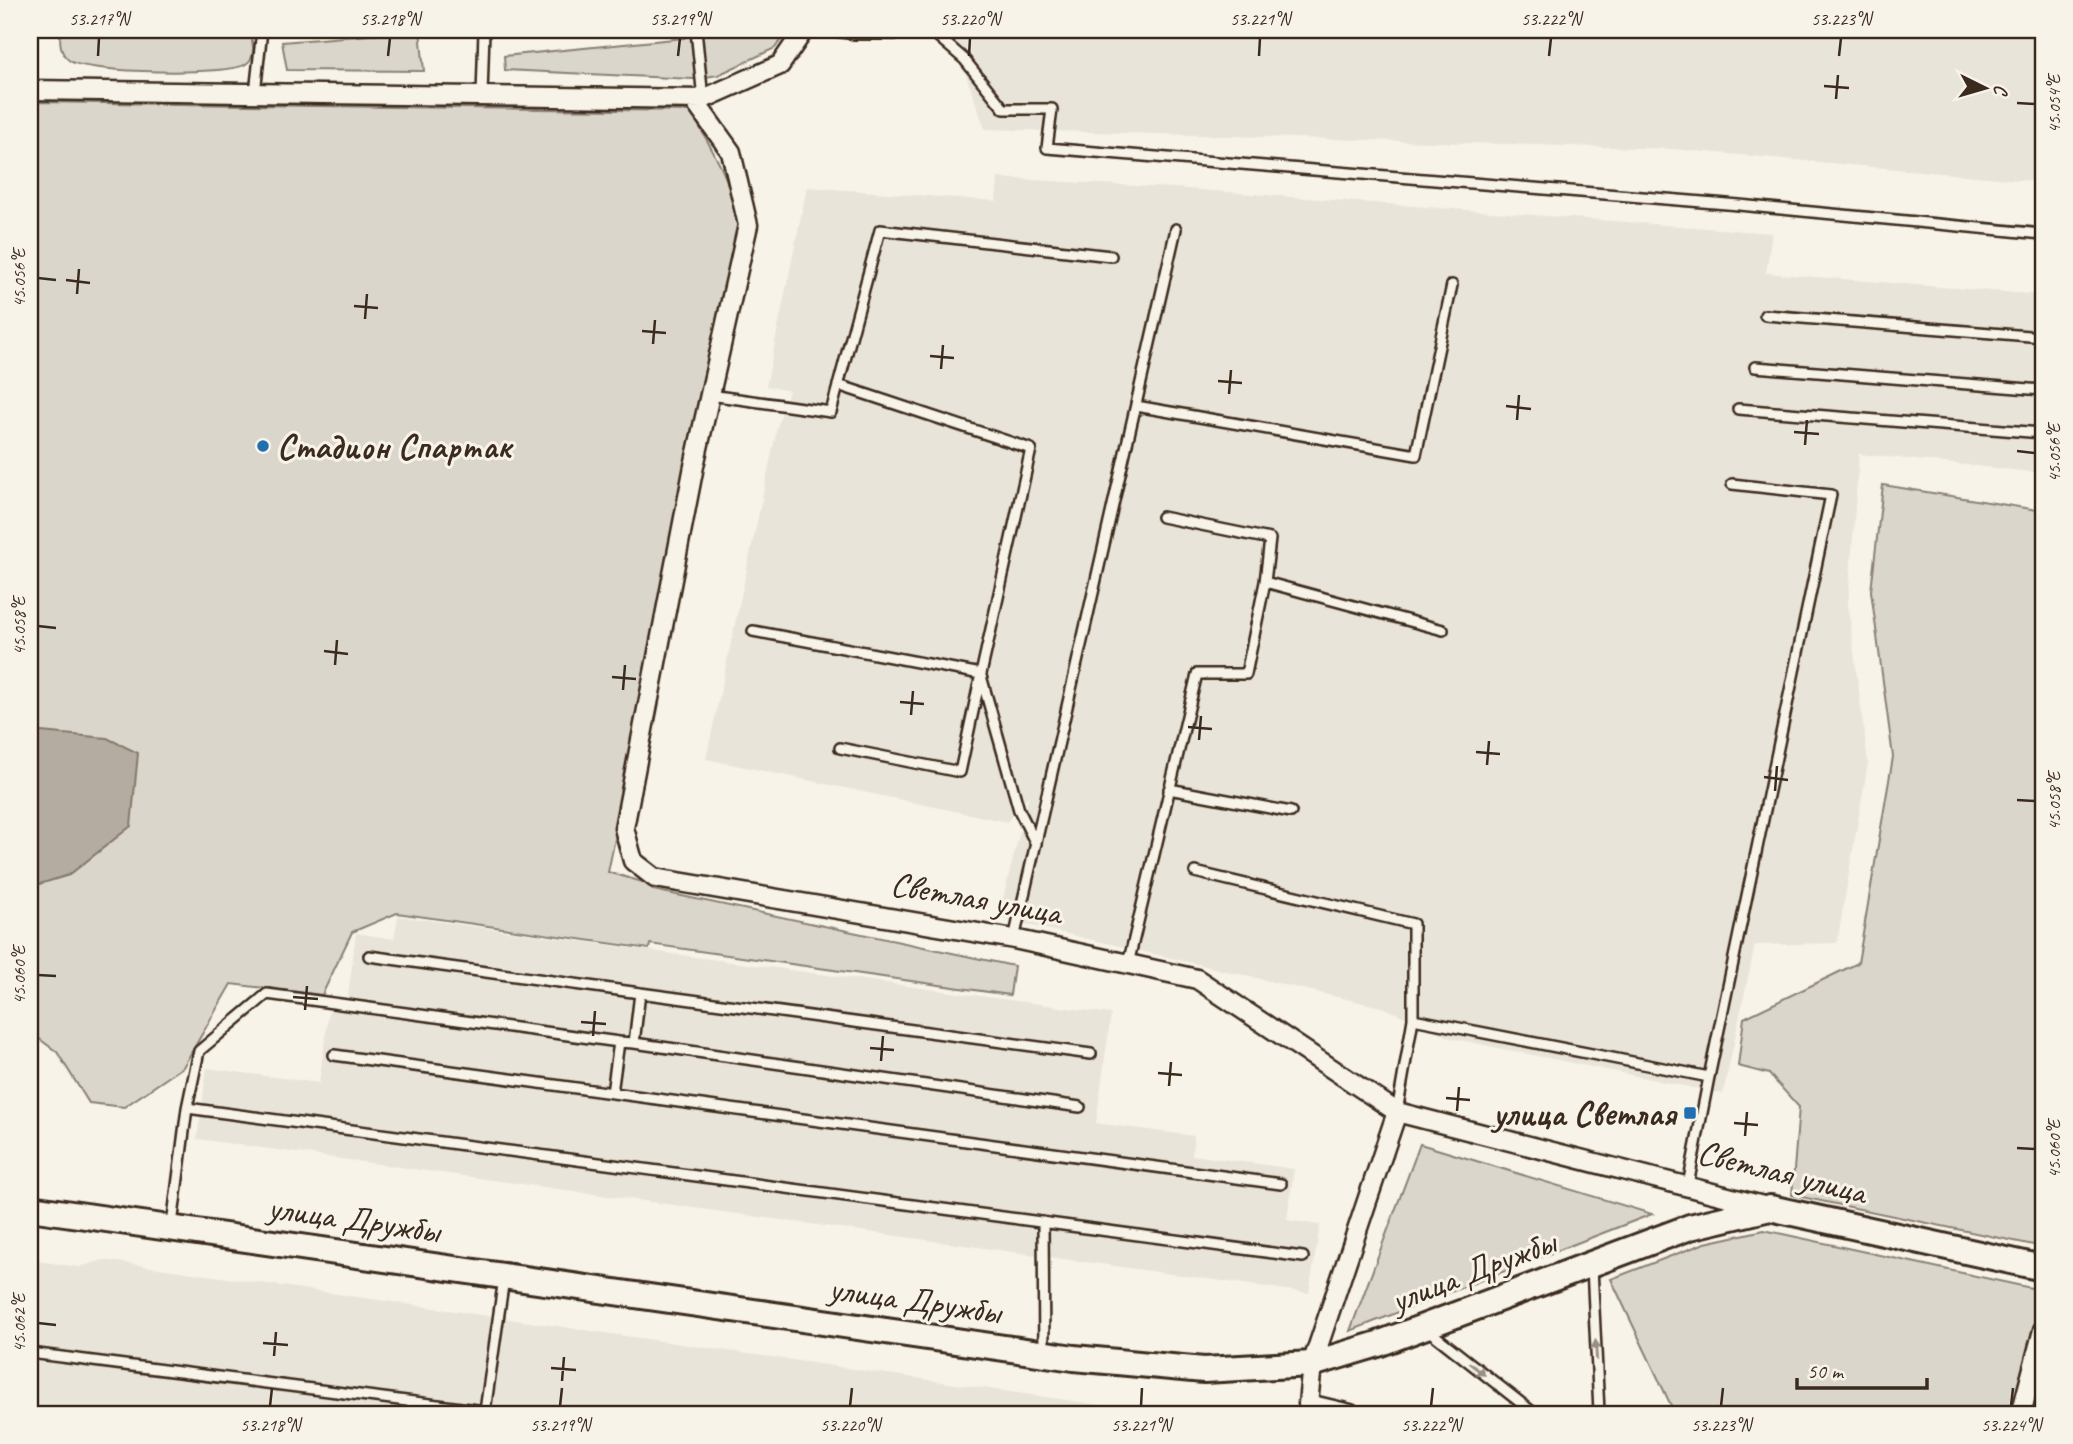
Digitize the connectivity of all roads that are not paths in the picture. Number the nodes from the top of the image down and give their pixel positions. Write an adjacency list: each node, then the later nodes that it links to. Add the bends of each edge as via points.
1 (262, 30): 8 (lane)
2 (484, 30): 9 (lane)
3 (696, 30): 10 (lane)
4 (804, 30): 10 (street, via 780,65)
5 (828, 30): 6 (lane)
6 (935, 32): 12 (lane, via 1004,109 1052,109 1047,148)
7 (30, 90): 8 (street)
8 (255, 93): 9 (street)
9 (482, 96): 10 (street)
10 (698, 99): 20 (street, Светлая улица, via 731,152 748,225)
11 (1176, 229): 21 (lane)
12 (2043, 234)
13 (1111, 256): 18 (lane, via 880,230)
14 (1452, 285): 21 (lane, via 1416,455)
15 (1765, 315): 16 (lane)
16 (2043, 337)
17 (1755, 367): 19 (lane)
18 (838, 384): 20 (lane, via 831,412); 29 (lane, via 1031,449)
19 (2043, 390)
20 (710, 395): 35 (street, Светлая улица, via 624,828 633,861 654,878)
21 (1136, 405): 33 (lane)
22 (1738, 409): 23 (lane)
23 (2043, 433)
24 (1732, 484): 44 (lane, via 1831,495)
25 (1162, 517): 26 (lane, via 1270,538)
26 (1265, 582): 27 (lane); 31 (lane, via 1246,674 1197,674)
27 (1443, 630)
28 (752, 631): 29 (lane)
29 (981, 674): 30 (lane, via 960,772); 33 (lane, via 1019,810)
30 (840, 748)
31 (1170, 789): 32 (lane); 37 (lane)
32 (1291, 812)
33 (1036, 844): 35 (lane)
34 (1195, 872): 39 (lane, via 1413,924)
35 (1014, 939): 37 (street, Светлая улица)
36 (369, 956): 38 (lane)
37 (1128, 964): 48 (street, Светлая улица, via 1197,979)
38 (640, 993): 41 (lane); 42 (lane)
39 (1413, 1018): 44 (lane); 48 (lane)
40 (619, 1042): 41 (lane); 45 (lane); 47 (lane, via 267,994 199,1051)
41 (634, 1043): 46 (lane)
42 (1091, 1054)
43 (334, 1055): 45 (lane)
44 (1709, 1077): 50 (lane)
45 (612, 1093): 49 (lane)
46 (1080, 1107)
47 (187, 1108): 53 (lane); 54 (lane)
48 (1397, 1112): 50 (street, Светлая улица); 63 (street)
49 (1281, 1184)
50 (1688, 1185): 52 (street, Светлая улица)
51 (30, 1208): 54 (street, улица Дружбы)
52 (1770, 1208): 56 (street, улица Дружбы, via 1690,1227); 57 (street, Светлая улица)
53 (1043, 1222): 55 (lane); 62 (lane)
54 (171, 1228): 58 (street, улица Дружбы)
55 (1303, 1257)
56 (1592, 1264): 59 (street, улица Дружбы); 69 (lane, one-way to 56, via 1599,1412)
57 (2043, 1268)
58 (504, 1276): 62 (street, улица Дружбы); 65 (lane)
59 (1424, 1327): 63 (street, улица Дружбы); 68 (lane, one-way to 68)
60 (2043, 1330): 70 (street)
61 (30, 1353): 64 (lane)
62 (1044, 1354): 63 (street, улица Дружбы, via 1204,1370)
63 (1312, 1364): 67 (street, via 1308,1404)
64 (449, 1410): 65 (lane)
65 (485, 1411): 66 (lane)
66 (498, 1414)
67 (1350, 1414)
68 (1535, 1414)
69 (1592, 1414)
70 (2021, 1414)

